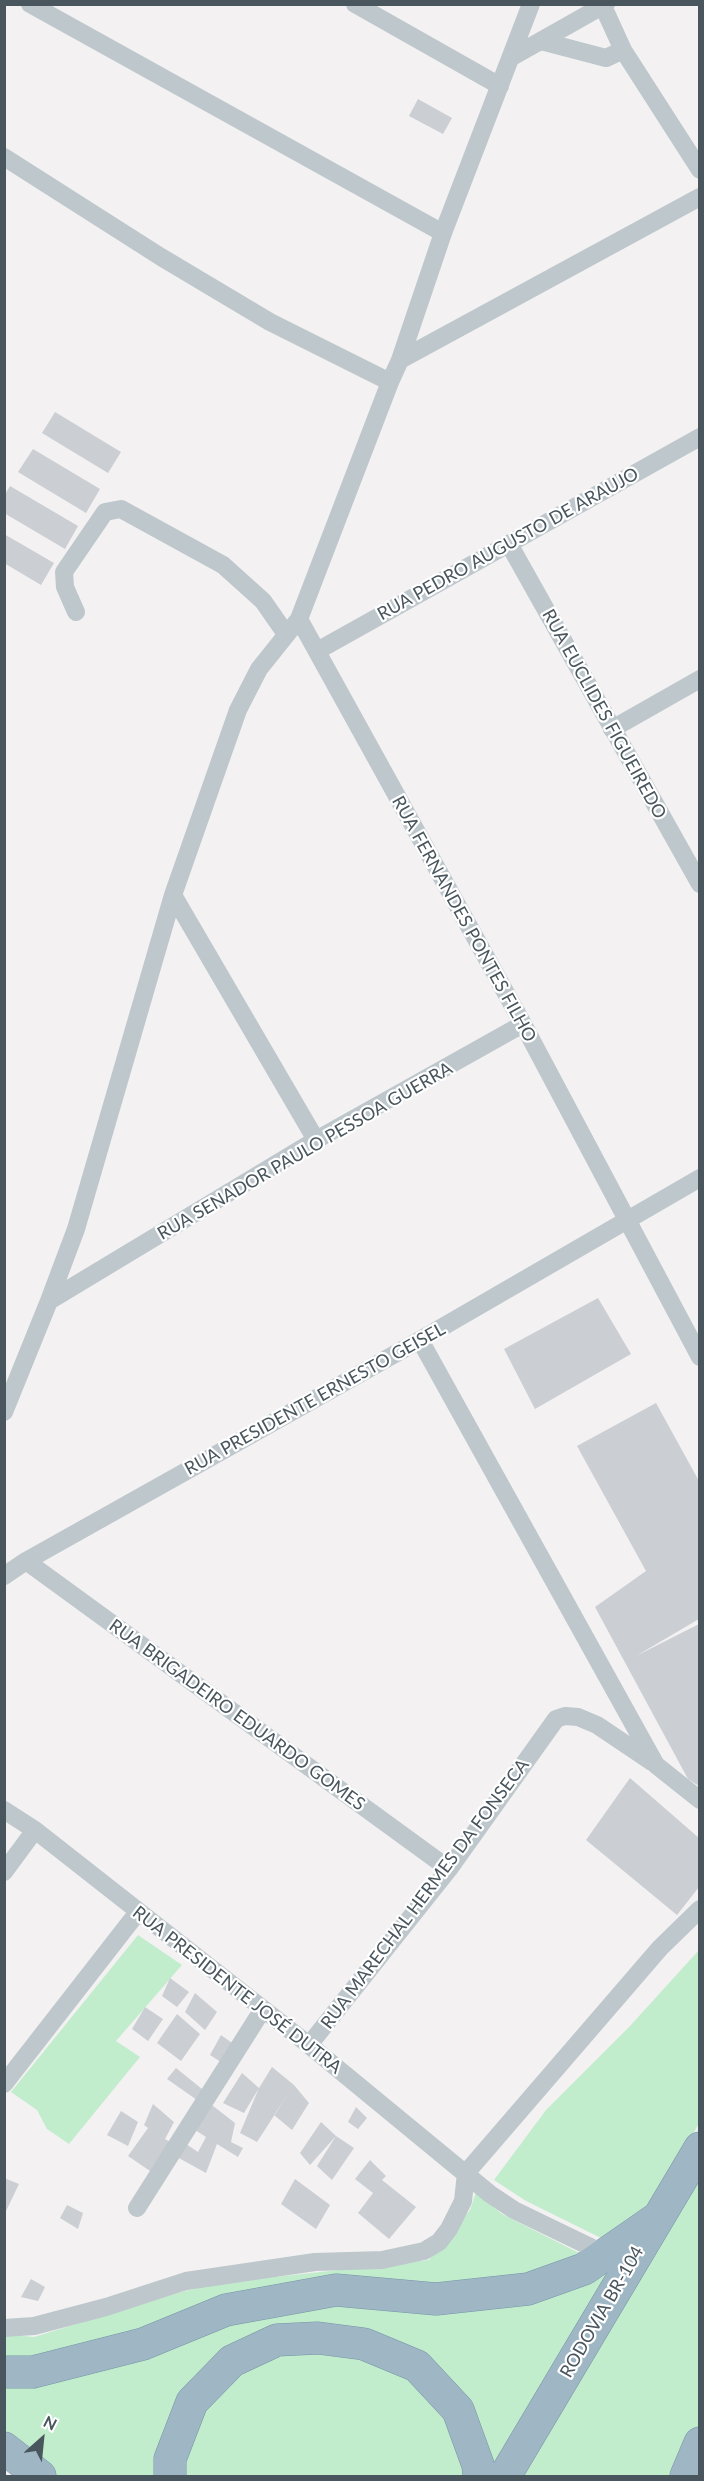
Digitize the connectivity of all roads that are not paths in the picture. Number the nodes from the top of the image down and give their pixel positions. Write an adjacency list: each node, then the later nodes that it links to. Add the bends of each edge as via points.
1 (30, 4): 12 (street)
2 (355, 4): 8 (street)
3 (531, 4): 7 (street)
4 (604, 5): 5 (street); 6 (street)
5 (541, 41): 6 (street, via 606,57); 7 (street)
6 (623, 50): 10 (street)
7 (512, 57): 8 (street)
8 (500, 86): 12 (street)
9 (4, 157): 14 (street, via 270,322)
10 (699, 170)
11 (699, 197): 13 (street)
12 (443, 233): 13 (street)
13 (400, 360): 14 (street)
14 (390, 382): 18 (street)
15 (699, 437): 16 (street, RUA PEDRO AUGUSTO DE ARAUJO)
16 (509, 544): 20 (street, RUA PEDRO AUGUSTO DE ARAUJO); 22 (street, RUA EUCLIDES FIGUEIREDO)
17 (76, 612): 19 (street, via 65,587 64,572 105,512 121,509 223,565 263,601)
18 (298, 619): 19 (street); 20 (street, RUA FERNANDES PONTES FILHO)
19 (286, 634): 24 (street, via 259,669 238,710)
20 (317, 651): 25 (street, RUA FERNANDES PONTES FILHO)
21 (699, 679): 22 (street)
22 (612, 729): 23 (street, RUA EUCLIDES FIGUEIREDO)
23 (699, 884)
24 (173, 895): 26 (street); 29 (street, via 76,1229)
25 (523, 1024): 26 (street, RUA SENADOR PAULO PESSOA GUERRA); 28 (street, RUA FERNANDES PONTES FILHO)
26 (316, 1140): 29 (street, RUA SENADOR PAULO PESSOA GUERRA)
27 (699, 1178): 28 (street, RUA PRESIDENTE ERNESTO GEISEL)
28 (626, 1221): 30 (street, RUA PRESIDENTE ERNESTO GEISEL); 31 (street, RUA FERNANDES PONTES FILHO)
29 (49, 1301): 32 (street)
30 (420, 1340): 33 (street, RUA PRESIDENTE ERNESTO GEISEL); 35 (street)
31 (699, 1357)
32 (4, 1412)
33 (26, 1561): 34 (street, RUA PRESIDENTE ERNESTO GEISEL); 39 (street, RUA BRIGADEIRO EDUARDO GOMES)
34 (4, 1576)
35 (656, 1765): 36 (street, RUA MARECHAL HERMES DA FONSECA); 39 (street, RUA MARECHAL HERMES DA FONSECA, via 597,1725 578,1717 556,1719)
36 (699, 1800)
37 (4, 1810): 38 (street, RUA PRESIDENTE JOSÉ DUTRA)
38 (34, 1830): 40 (street); 42 (street, RUA PRESIDENTE JOSÉ DUTRA)
39 (448, 1869): 44 (street, RUA MARECHAL HERMES DA FONSECA)
40 (4, 1872)
41 (699, 1909): 47 (street, via 660,1948)
42 (138, 1912): 43 (street, RUA PRESIDENTE JOSÉ DUTRA); 45 (street)
43 (263, 2008): 44 (street, RUA PRESIDENTE JOSÉ DUTRA); 48 (street)
44 (309, 2045): 47 (street, RUA PRESIDENTE JOSÉ DUTRA)
45 (4, 2084)
46 (699, 2148): 49 (highway, RODOVIA BR-104)
47 (466, 2173): 50 (street, RUA PRESIDENTE JOSÉ DUTRA, via 514,2210); 51 (street, via 463,2201 449,2229 439,2242 424,2251 382,2260 315,2262 186,2281 34,2326)
48 (137, 2208)
49 (656, 2219): 50 (highway); 58 (highway, RODOVIA BR-104)
50 (605, 2254): 52 (highway, via 584,2269 528,2289 436,2298 336,2290 226,2310 143,2344 33,2372)
51 (4, 2328)
52 (4, 2372)
53 (699, 2443): 59 (highway)
54 (4, 2448): 55 (highway)
55 (40, 2476)
56 (170, 2476): 57 (highway, via 170,2459 192,2402 232,2361 277,2340 318,2338 364,2344 417,2366 458,2410 478,2465)
57 (478, 2476)
58 (505, 2476)
59 (686, 2476)

